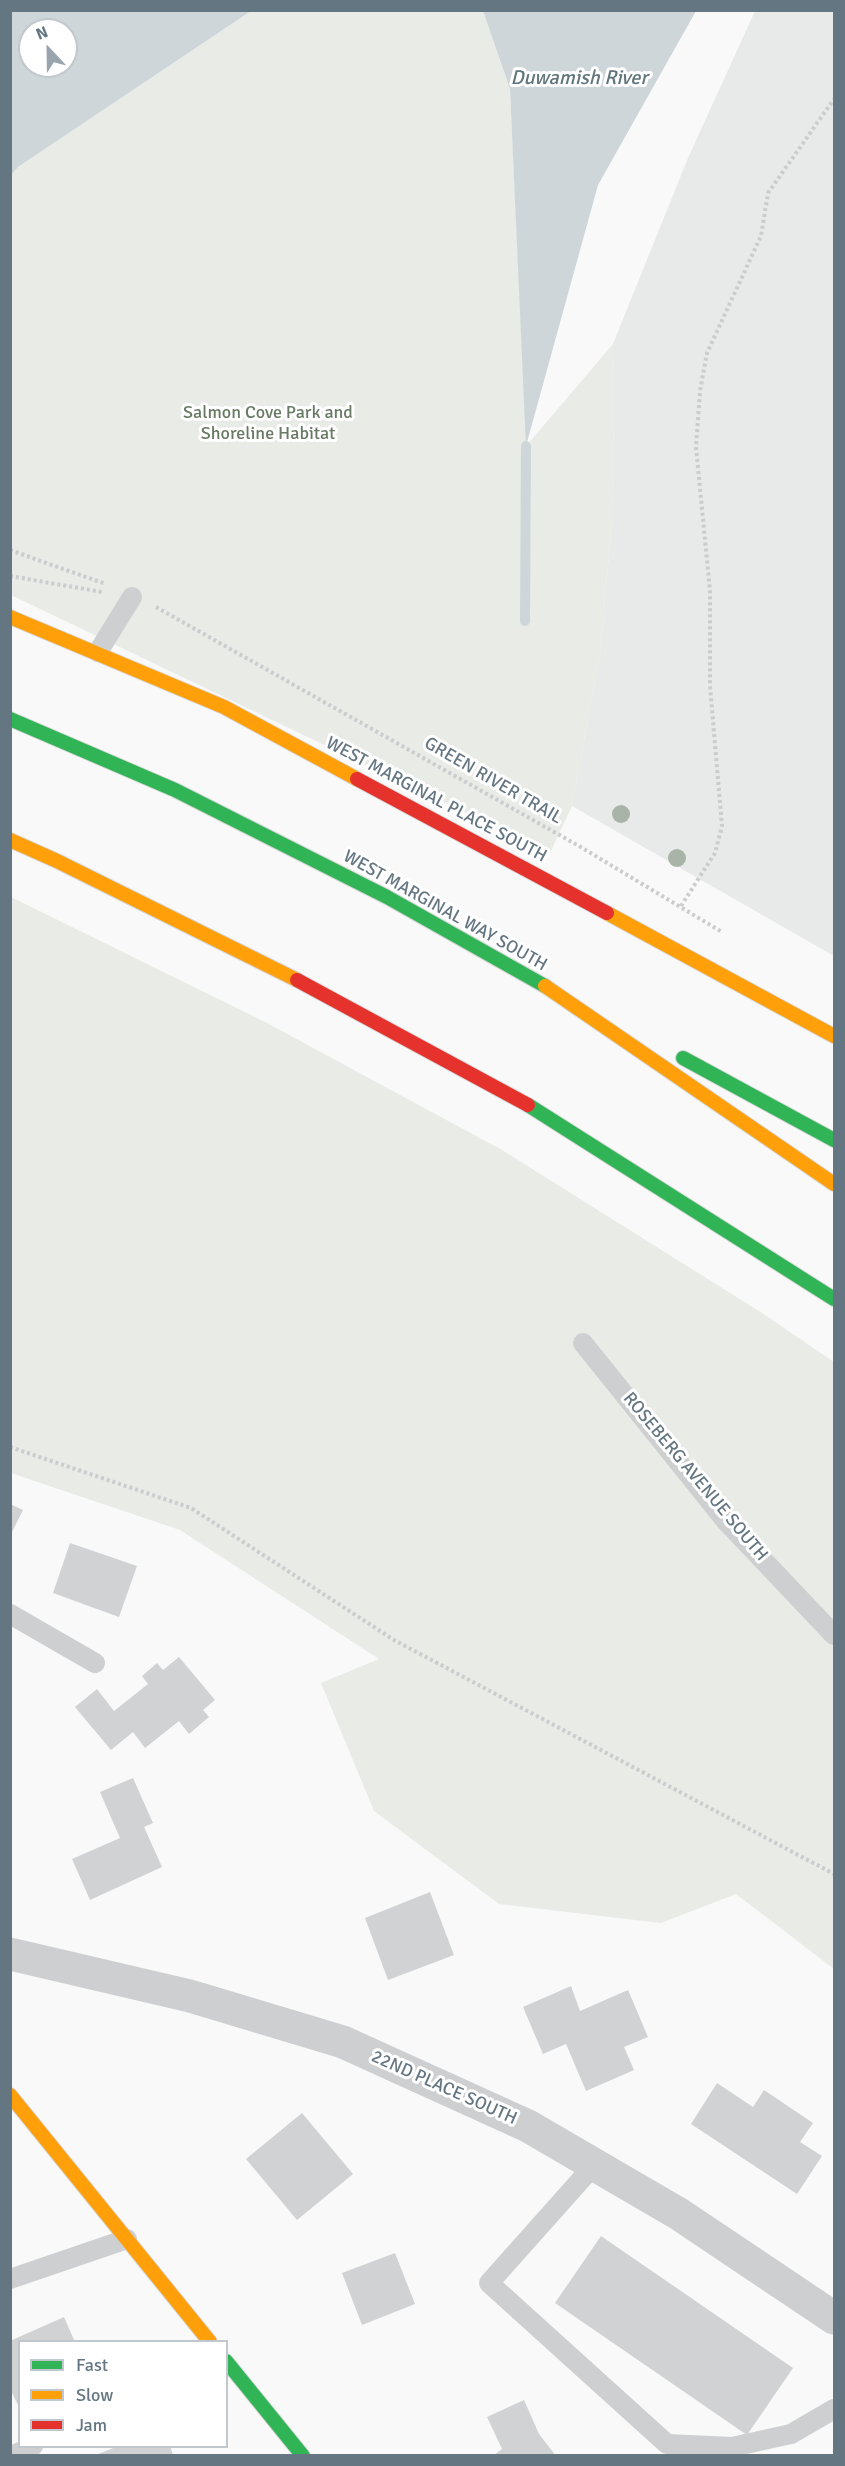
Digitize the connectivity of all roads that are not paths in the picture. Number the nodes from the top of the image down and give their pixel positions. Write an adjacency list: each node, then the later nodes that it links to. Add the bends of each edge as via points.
1 (132, 597): 3 (lane)
2 (10, 617): 3 (main road, WEST MARGINAL PLACE SOUTH)
3 (98, 652): 7 (main road, WEST MARGINAL PLACE SOUTH, via 224,707)
4 (10, 719): 6 (main road, WEST MARGINAL WAY SOUTH, via 175,790 387,897)
5 (10, 840): 12 (main road, via 291,977 528,1105)
6 (552, 990): 8 (main road); 11 (main road, WEST MARGINAL WAY SOUTH)
7 (834, 1036)
8 (647, 1039)
9 (668, 1050): 10 (main road)
10 (834, 1140)
11 (834, 1184)
12 (834, 1299)
13 (583, 1342): 15 (lane, ROSEBERG AVENUE SOUTH, via 725,1520)
14 (10, 1614): 16 (lane)
15 (834, 1635)
16 (95, 1663)
17 (10, 1954): 19 (street, 22ND PLACE SOUTH, via 190,1996 343,2042 528,2126)
18 (10, 2095): 20 (main road)
19 (595, 2164): 22 (street, 22ND PLACE SOUTH, via 679,2214); 25 (lane, via 489,2283 667,2444 732,2447 791,2434)
20 (127, 2239): 21 (lane); 23 (main road)
21 (12, 2276)
22 (834, 2318)
23 (208, 2340)
24 (228, 2363): 28 (main road)
25 (834, 2409)
26 (29, 2448): 27 (lane)
27 (11, 2456)
28 (303, 2456)

